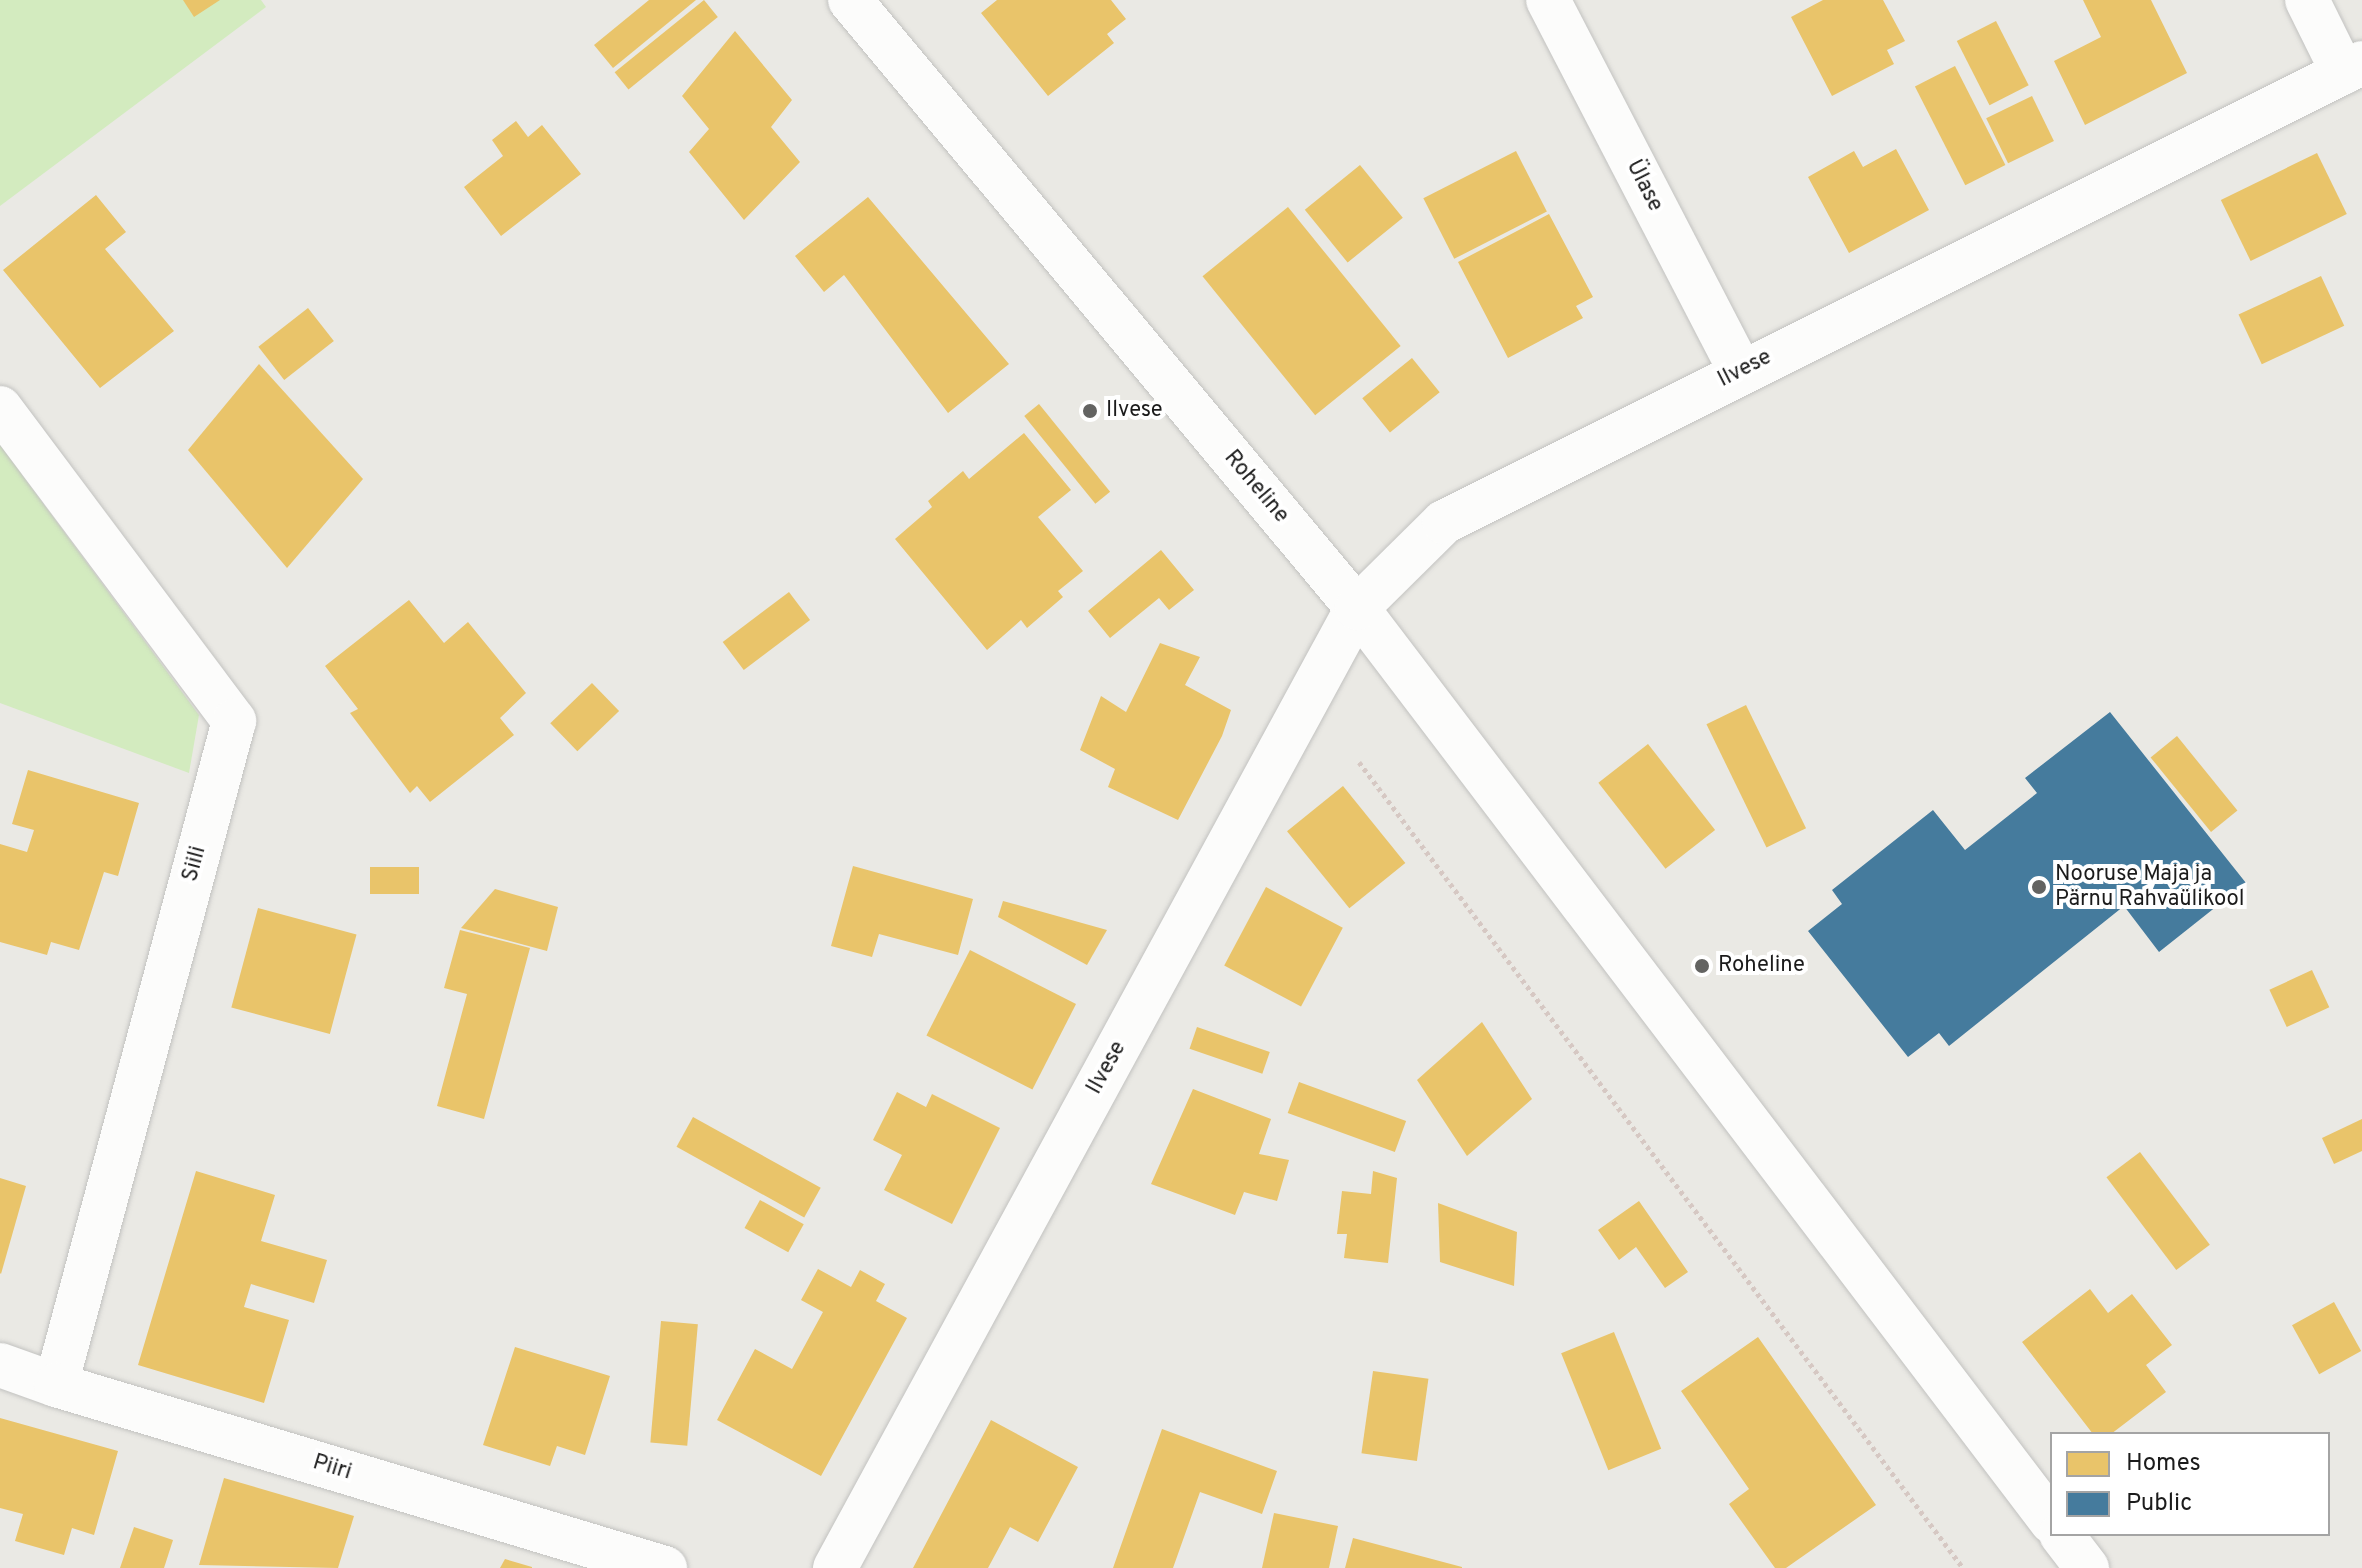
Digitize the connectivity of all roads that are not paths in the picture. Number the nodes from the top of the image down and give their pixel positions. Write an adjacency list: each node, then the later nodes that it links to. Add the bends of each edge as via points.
1 (850, 0): 7 (street, Roheline)
2 (1548, 0): 5 (street, Ülase)
3 (2307, 0): 4 (street)
4 (2352, 68): 5 (street, Ilvese)
5 (1740, 371): 7 (street, Ilvese, via 1444,522)
6 (0, 408): 9 (street, Siili, via 234,721)
7 (1357, 608): 10 (street, Roheline); 13 (street, Ilvese)
8 (0, 1365): 9 (street, Piiri)
9 (56, 1385): 12 (street, Piiri)
10 (2050, 1519)
11 (2063, 1536): 14 (street)
12 (665, 1568)
13 (835, 1568)
14 (2087, 1568)

